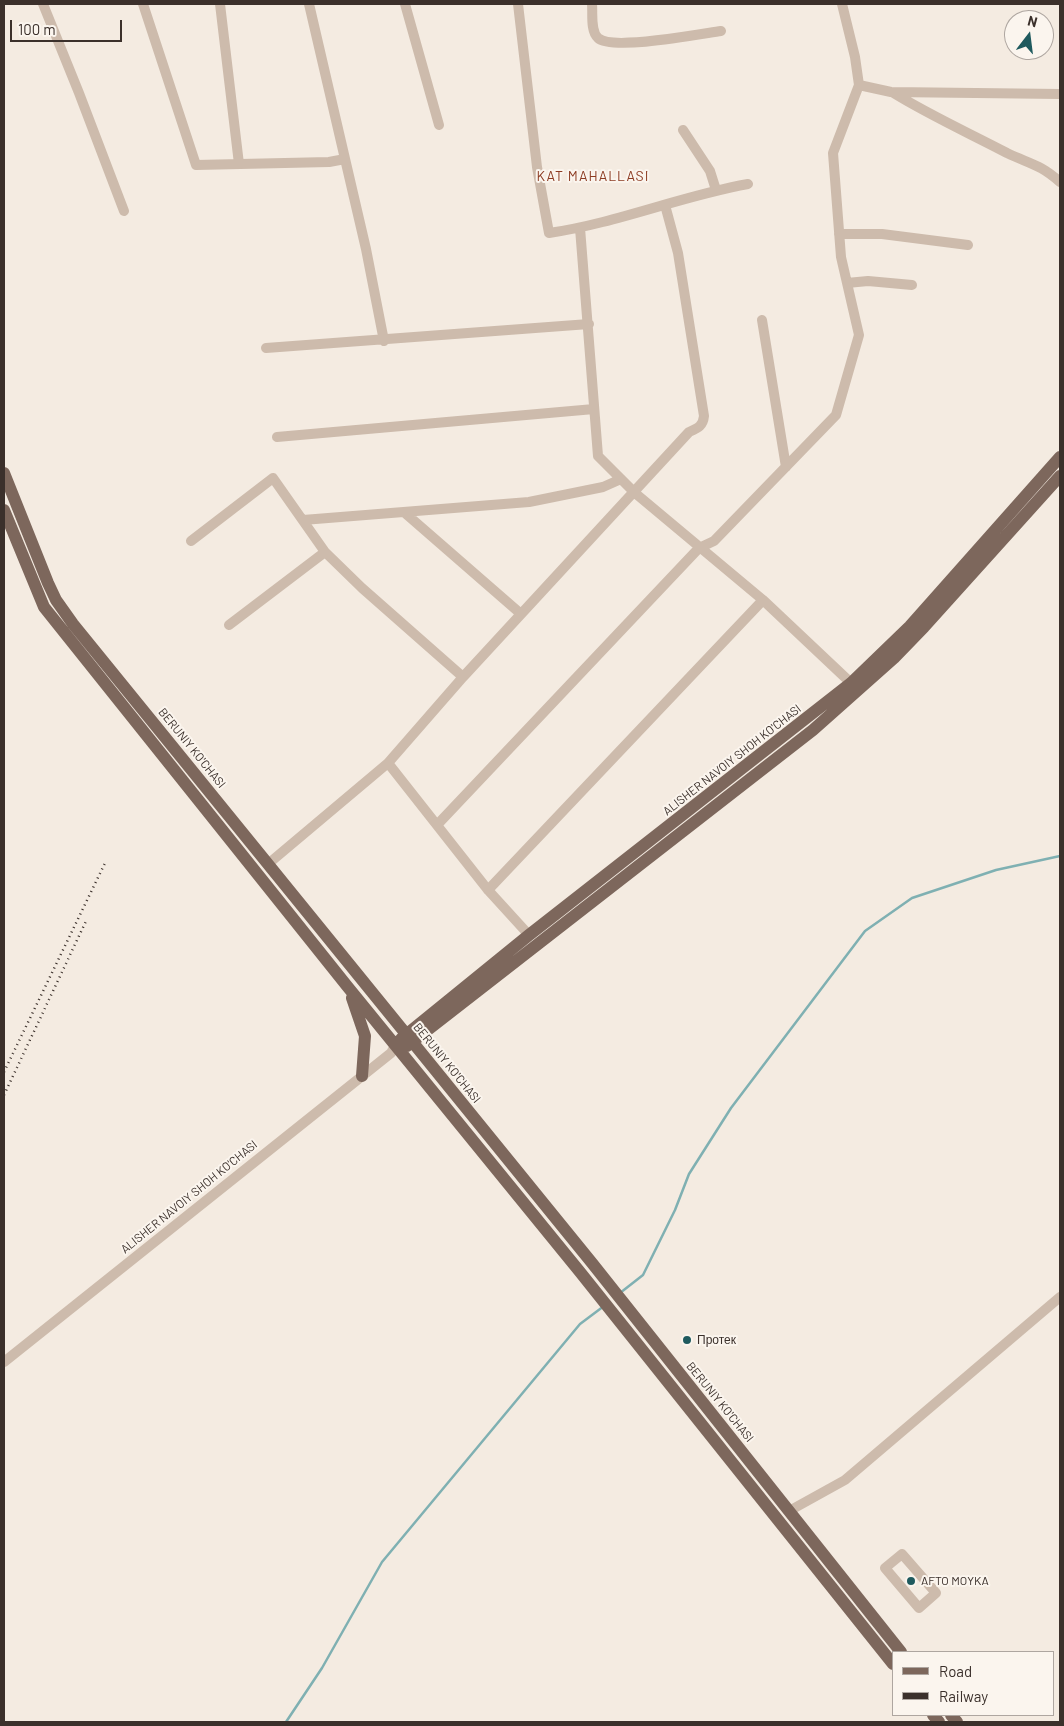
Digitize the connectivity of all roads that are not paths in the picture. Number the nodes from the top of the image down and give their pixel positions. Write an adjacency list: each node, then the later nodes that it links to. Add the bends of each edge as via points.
1 (43, 4): 21 (street)
2 (143, 4): 16 (street, via 196,165)
3 (220, 4): 16 (street)
4 (309, 4): 15 (street)
5 (404, 4): 13 (street)
6 (518, 4): 22 (street, via 537,167 549,233)
7 (592, 4): 9 (street, via 595,34 607,42 649,42)
8 (842, 4): 10 (street)
9 (721, 30)
10 (859, 85): 11 (street); 23 (street, via 833,152)
11 (891, 92): 12 (street); 17 (street, via 1010,154 1045,168)
12 (1060, 94)
13 (440, 125)
14 (683, 130): 19 (street, via 710,171)
15 (345, 159): 16 (street); 29 (street)
16 (239, 164)
17 (1060, 182)
18 (748, 184): 19 (street)
19 (716, 190): 20 (street)
20 (665, 205): 22 (street); 38 (street, via 678,253 704,416 700,427 689,432)
21 (124, 211)
22 (580, 228): 28 (street)
23 (839, 234): 24 (street, via 882,234); 25 (street)
24 (968, 245)
25 (847, 284): 26 (street); 34 (street, via 859,335 836,415)
26 (912, 285)
27 (762, 320): 34 (street)
28 (589, 324): 29 (street); 31 (street)
29 (384, 340): 30 (street)
30 (266, 348)
31 (594, 409): 32 (street); 37 (street, via 598,456)
32 (277, 437)
33 (1060, 457): 49 (main road, ALISHER NAVOIY SHOH KO'CHASI, via 917,620)
34 (786, 467): 43 (street, via 714,541)
35 (4, 473): 52 (main road, BERUNIY KO'CHASI, via 56,600)
36 (1060, 476): 56 (main road, ALISHER NAVOIY SHOH KO'CHASI, via 912,640 812,730)
37 (621, 479): 38 (street); 40 (street, via 603,487 529,502)
38 (635, 492): 43 (street); 46 (street)
39 (4, 510): 55 (main road, BERUNIY KO'CHASI, via 44,607)
40 (405, 513): 41 (street); 46 (street)
41 (303, 520): 42 (street, via 273,478); 44 (street)
42 (191, 541)
43 (699, 548): 45 (street); 51 (street)
44 (325, 552): 47 (street); 48 (street)
45 (763, 600): 49 (street); 53 (street)
46 (521, 614): 48 (street)
47 (229, 626)
48 (463, 677): 50 (street)
49 (851, 683): 54 (main road, ALISHER NAVOIY SHOH KO'CHASI)
50 (388, 764): 51 (street); 52 (street)
51 (436, 825): 53 (street)
52 (268, 864): 56 (main road, BERUNIY KO'CHASI)
53 (488, 890): 54 (street)
54 (529, 935): 56 (main road, ALISHER NAVOIY SHOH KO'CHASI)
55 (347, 986): 57 (main road, BERUNIY KO'CHASI); 58 (main road, via 365,1036)
56 (409, 1038): 57 (main road, ALISHER NAVOIY SHOH KO'CHASI); 61 (main road, BERUNIY KO'CHASI)
57 (396, 1049): 58 (street, ALISHER NAVOIY SHOH KO'CHASI); 62 (main road, BERUNIY KO'CHASI)
58 (362, 1076): 60 (street, ALISHER NAVOIY SHOH KO'CHASI)
59 (1060, 1297): 63 (street, via 846,1480)
60 (4, 1362)
61 (686, 1381): 62 (main road); 63 (main road, BERUNIY KO'CHASI)
62 (675, 1390): 66 (main road, BERUNIY KO'CHASI)
63 (789, 1511): 65 (main road, BERUNIY KO'CHASI)
64 (902, 1554): 64 (street, via 936,1593 920,1608 885,1568)
65 (892, 1651)
66 (892, 1651)

